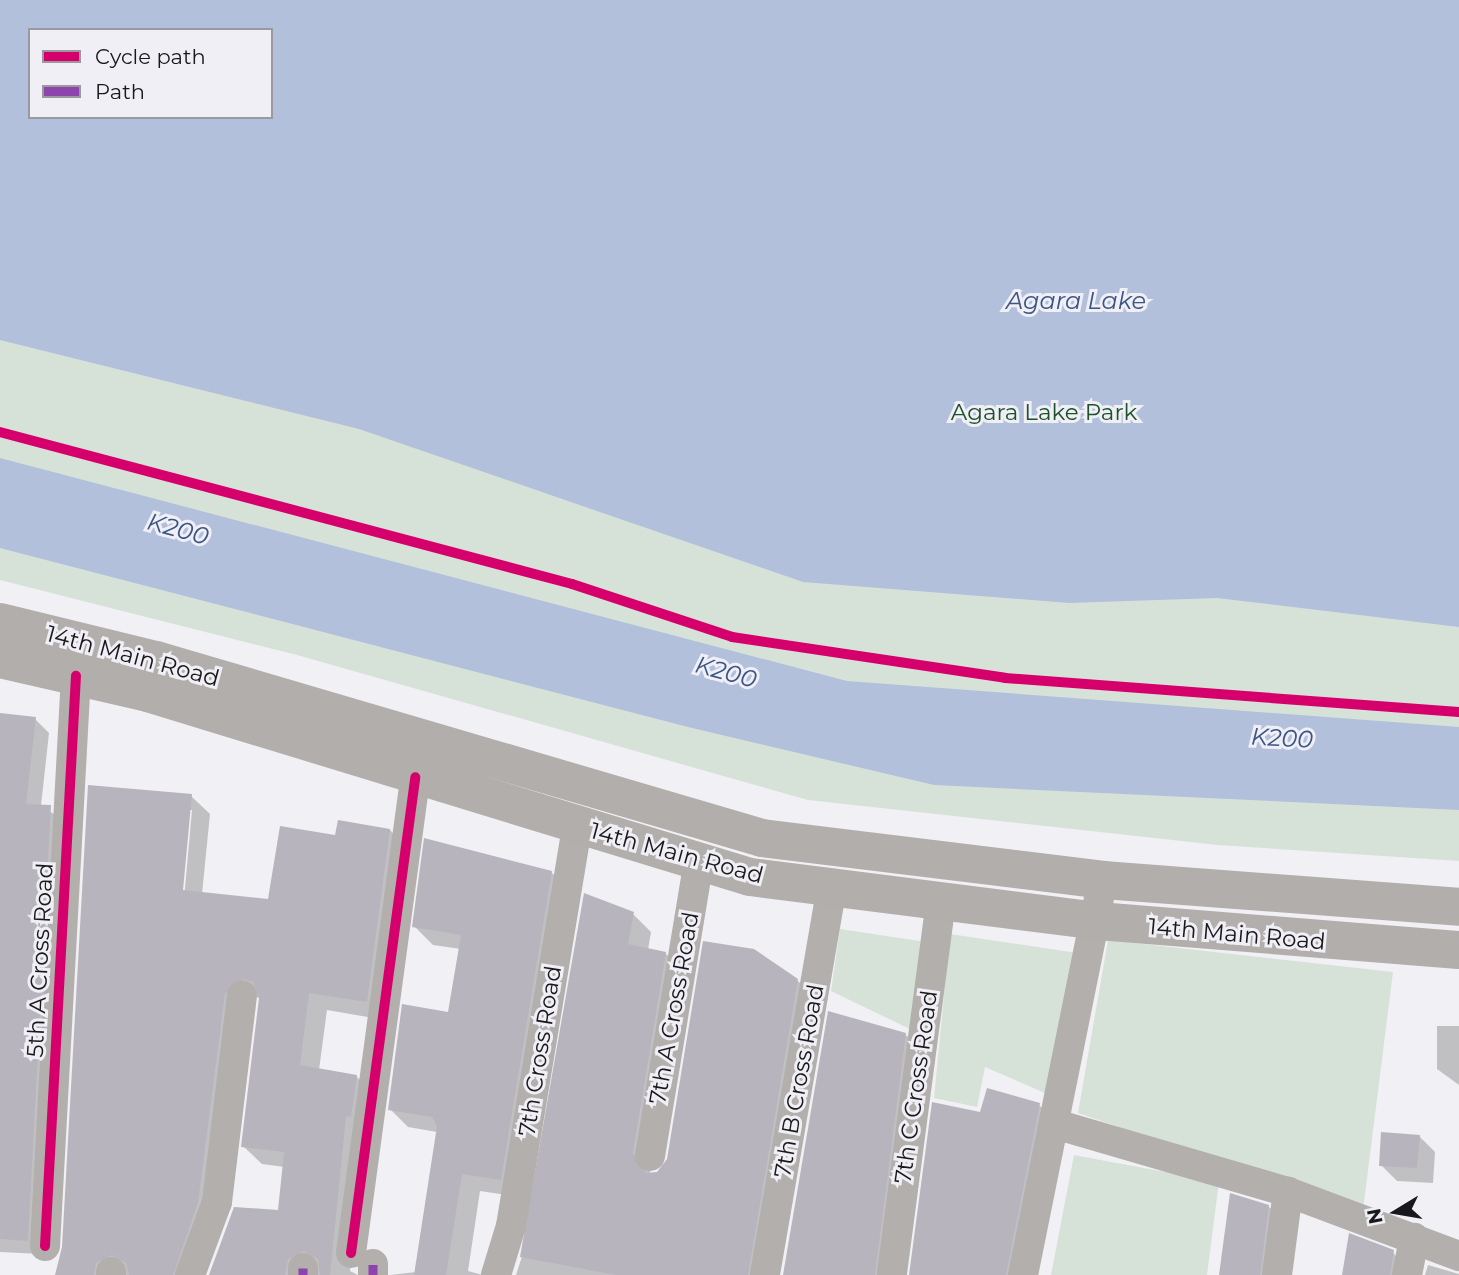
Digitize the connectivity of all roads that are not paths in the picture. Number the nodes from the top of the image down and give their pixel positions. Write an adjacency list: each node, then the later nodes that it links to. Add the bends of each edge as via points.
1 (0, 622): 7 (main road, 14th Main Road, via 156,660 762,838)
2 (0, 659): 3 (main road, 14th Main Road)
3 (76, 676): 4 (main road, 14th Main Road); 18 (street, 5th A Cross Road)
4 (415, 777): 5 (main road, 14th Main Road); 20 (street)
5 (577, 826): 6 (main road, 14th Main Road); 24 (street, 7th Cross Road, via 511,1227)
6 (699, 861): 8 (main road, 14th Main Road, via 750,877); 15 (street, 7th A Cross Road)
7 (1103, 880): 10 (main road, 14th Main Road); 11 (street)
8 (832, 887): 9 (main road, 14th Main Road); 22 (street, 7th B Cross Road)
9 (941, 901): 11 (main road, 14th Main Road); 21 (street, 7th C Cross Road)
10 (1459, 907)
11 (1098, 921): 12 (main road, 14th Main Road); 14 (street)
12 (1459, 950)
13 (242, 996): 23 (street, via 217,1202)
14 (1055, 1124): 16 (street); 25 (street)
15 (650, 1156)
16 (1288, 1192): 17 (street); 26 (street)
17 (1414, 1237): 19 (street); 27 (street)
18 (45, 1247)
19 (1459, 1256)
20 (366, 1264)
21 (891, 1273)
22 (765, 1274)
23 (190, 1275)
24 (496, 1275)
25 (1023, 1275)
26 (1276, 1275)
27 (1408, 1275)

